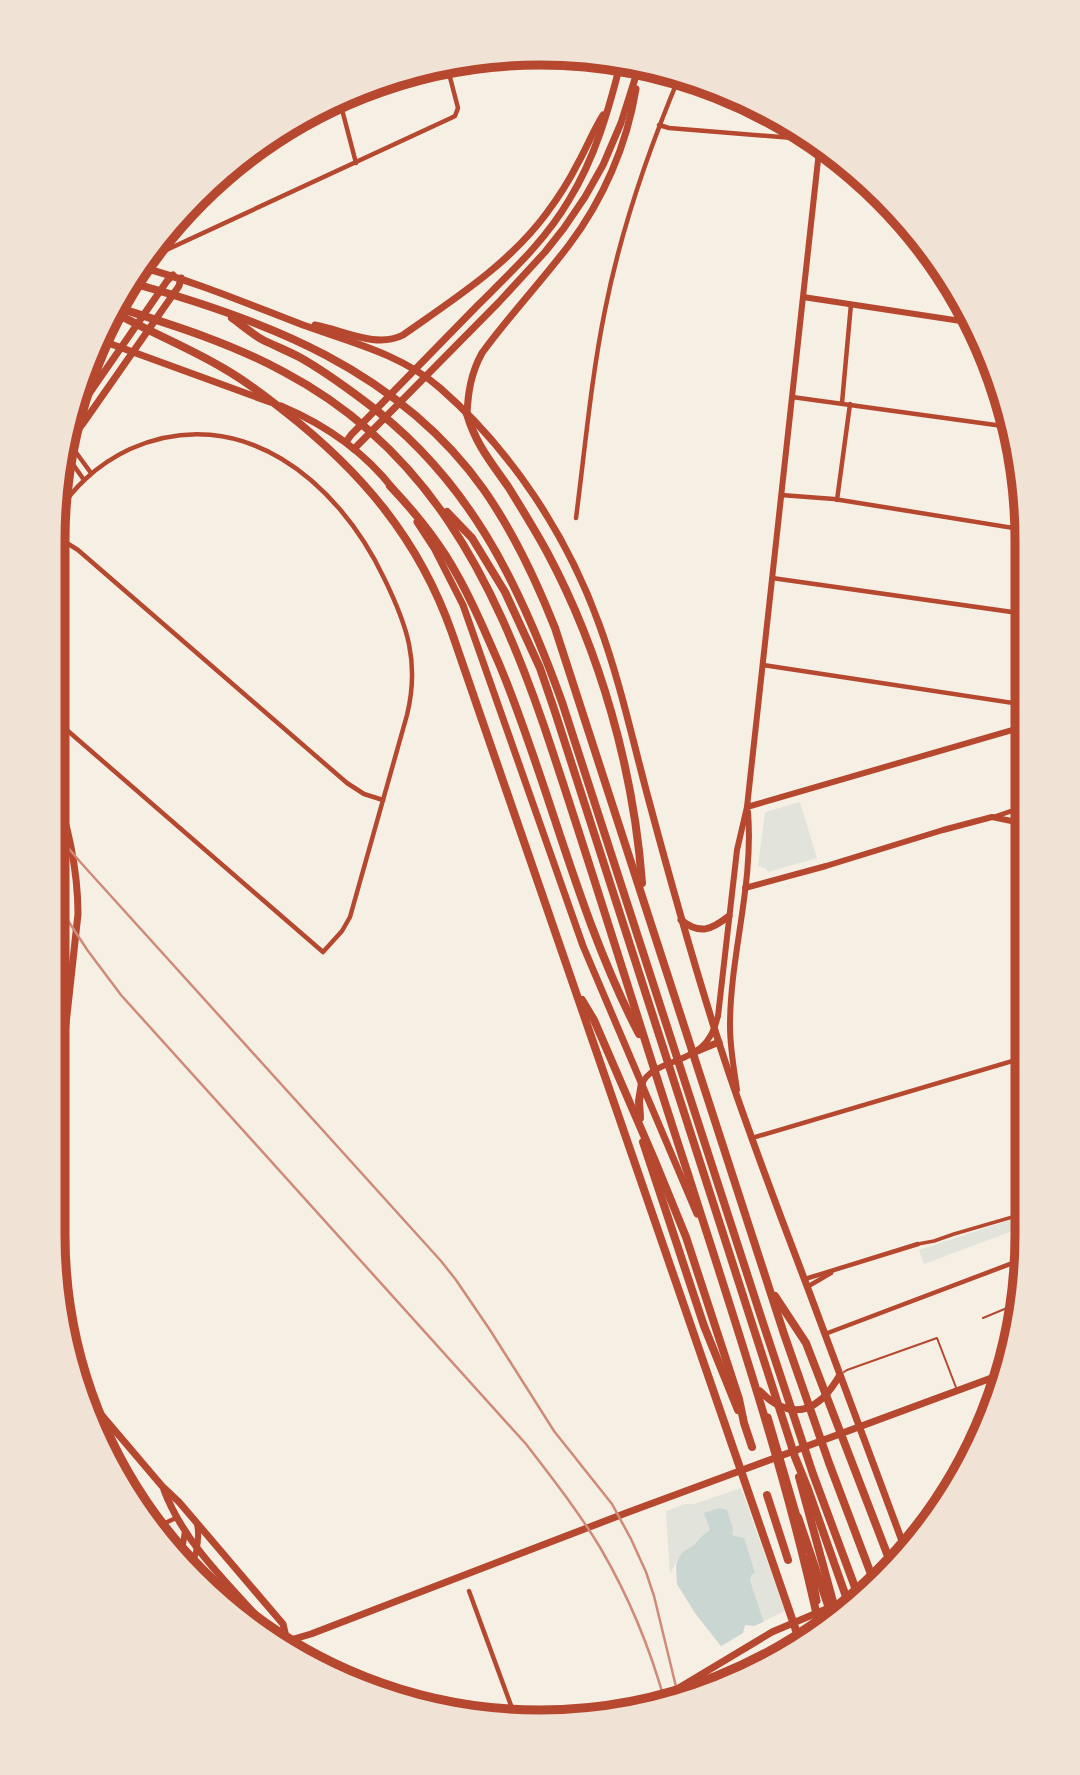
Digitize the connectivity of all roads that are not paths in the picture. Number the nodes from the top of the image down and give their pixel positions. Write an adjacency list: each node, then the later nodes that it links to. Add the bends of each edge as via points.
1 (618, 72): 6 (main road)
2 (449, 74): 11 (street, via 457,104 451,118)
3 (637, 75): 35 (main road, via 612,144 591,187 556,240)
4 (638, 75): 31 (main road, via 626,128 603,191 570,244 482,353 470,382)
5 (676, 85): 8 (street)
6 (609, 106): 23 (main road, via 570,177 530,234 484,277 403,335 383,341); 34 (main road, via 588,165 563,210 534,248)
7 (341, 109): 11 (street)
8 (659, 125): 9 (street); 45 (street, via 631,207 605,310)
9 (795, 139)
10 (818, 155): 17 (main road)
11 (356, 163): 12 (street)
12 (162, 252)
13 (149, 270): 14 (main road)
14 (170, 278): 15 (main road); 25 (main road)
15 (180, 282): 23 (main road); 26 (main road)
16 (139, 285): 19 (highway)
17 (803, 297): 18 (main road); 27 (main road)
18 (851, 304): 22 (main road); 29 (street)
19 (221, 311): 61 (highway, via 308,346 375,383 413,412 466,466 502,517 555,628); 65 (highway, via 330,376 392,422 445,476 481,526 545,657)
20 (123, 312): 41 (highway, via 213,339 304,383 365,426)
21 (122, 315): 64 (highway, via 236,376 297,421 351,470 387,511 421,562 441,603)
22 (962, 321)
23 (296, 322): 31 (main road, via 404,363)
24 (108, 343): 25 (main road)
25 (121, 348): 26 (main road); 28 (main road)
26 (133, 352): 33 (main road); 34 (main road, via 299,414)
27 (792, 397): 29 (street); 42 (main road)
28 (87, 398)
29 (842, 402): 30 (street)
30 (850, 404): 32 (street); 44 (street)
31 (467, 414): 61 (highway, via 478,444 521,507 555,569 593,654 639,838); 63 (main road, via 537,501 589,598 615,676)
32 (1001, 426)
33 (78, 429)
34 (348, 438): 35 (main road)
35 (357, 446): 40 (main road)
36 (73, 450): 38 (street)
37 (72, 462): 39 (street)
38 (91, 473): 39 (street); 54 (street, via 122,453 155,440 195,434 223,436 290,463 342,510 378,565 411,649 412,695)
39 (84, 480): 43 (street)
40 (390, 486): 70 (highway, via 427,528 468,594 519,711 593,929); 72 (main road, via 434,548 463,605 573,919)
41 (426, 490): 65 (highway, via 472,538 528,641); 70 (highway, via 470,554 512,637)
42 (781, 495): 44 (street); 48 (main road)
43 (67, 500)
44 (837, 500): 46 (street)
45 (576, 518)
46 (1015, 528)
47 (65, 542): 54 (street, via 352,787)
48 (772, 578): 49 (street); 50 (main road)
49 (1015, 612)
50 (763, 665): 51 (street); 55 (main road)
51 (1015, 703)
52 (65, 728): 54 (street, via 323,953 349,921)
53 (1015, 729): 55 (main road)
54 (383, 800)
55 (747, 807): 60 (main road); 62 (main road)
56 (1015, 810): 57 (street)
57 (992, 817): 58 (main road); 60 (main road)
58 (1015, 822)
59 (65, 825): 67 (main road, via 78,889)
60 (745, 888): 73 (main road, via 730,1024)
61 (643, 896): 79 (highway)
62 (729, 916): 63 (main road, via 705,929); 66 (main road)
63 (681, 920): 66 (main road)
64 (575, 989): 88 (highway, via 594,1020 678,1217); 118 (highway)
65 (649, 989): 92 (highway); 107 (highway)
66 (714, 1028): 68 (main road); 69 (main road)
67 (65, 1041)
68 (719, 1042): 69 (main road); 73 (main road)
69 (695, 1052): 72 (main road, via 655,1070)
70 (650, 1054): 91 (highway)
71 (1015, 1060): 74 (street)
72 (642, 1083): 85 (main road, via 726,1280); 88 (highway, via 639,1117 646,1154 710,1343)
73 (740, 1106): 74 (main road)
74 (752, 1138): 78 (main road)
75 (1015, 1216): 76 (street)
76 (918, 1244): 78 (street)
77 (1014, 1262): 82 (street)
78 (806, 1283): 82 (main road)
79 (768, 1285): 103 (highway, via 806,1343); 106 (highway)
80 (1009, 1307): 81 (lane)
81 (983, 1318)
82 (825, 1334): 83 (main road)
83 (840, 1375): 85 (main road, via 820,1401 803,1409 775,1405); 86 (lane, via 937,1338); 89 (main road)
84 (993, 1377): 86 (main road)
85 (760, 1391): 91 (main road)
86 (957, 1391): 89 (main road)
87 (101, 1418): 93 (main road)
88 (744, 1423): 90 (highway)
89 (860, 1427): 91 (main road); 100 (main road)
90 (752, 1447)
91 (778, 1457): 95 (main road); 117 (highway); 120 (main road)
92 (795, 1457): 109 (highway); 112 (highway)
93 (162, 1486): 96 (main road); 97 (main road)
94 (767, 1495): 105 (highway)
95 (797, 1516): 111 (highway); 114 (main road)
96 (176, 1518): 98 (street); 99 (main road)
97 (196, 1522): 102 (main road); 119 (main road, via 283,1623)
98 (162, 1523)
99 (185, 1531): 101 (main road); 102 (main road)
100 (902, 1542)
101 (183, 1547)
102 (197, 1549): 104 (main road); 115 (main road)
103 (888, 1557)
104 (194, 1560)
105 (788, 1560)
106 (871, 1575)
107 (856, 1589)
108 (469, 1591): 122 (street)
109 (846, 1598)
110 (839, 1604): 111 (main road)
111 (829, 1608): 113 (highway); 114 (main road)
112 (833, 1609)
113 (830, 1611)
114 (818, 1612): 116 (main road); 121 (main road, via 772,1632)
115 (257, 1616)
116 (819, 1619)
117 (818, 1620)
118 (797, 1634)
119 (286, 1637)
120 (291, 1640)
121 (674, 1691)
122 (513, 1709)

